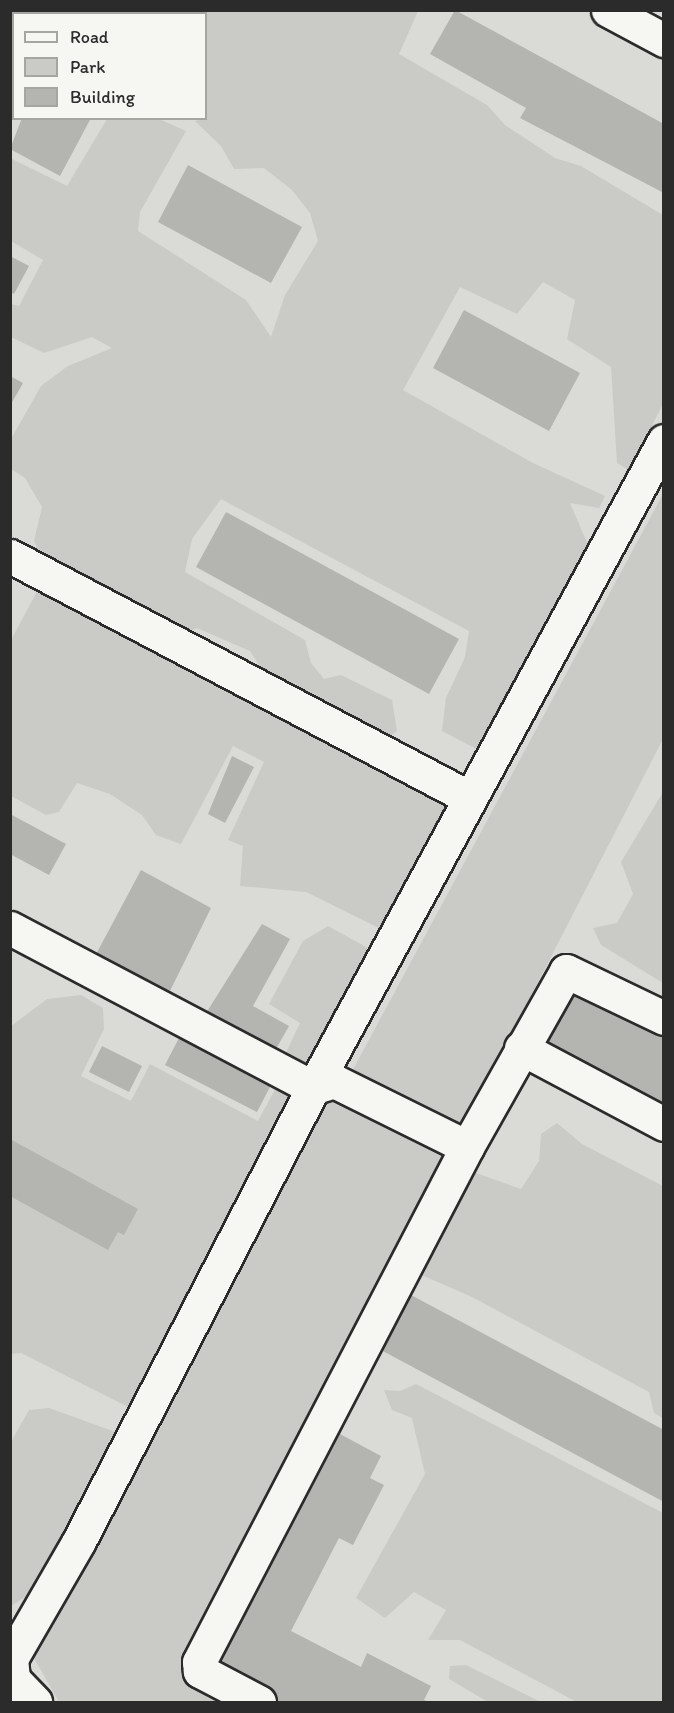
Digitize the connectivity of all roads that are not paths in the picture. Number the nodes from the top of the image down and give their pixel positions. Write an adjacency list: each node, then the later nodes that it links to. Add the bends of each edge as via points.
1 (608, 10): 2 (lane)
2 (663, 40)
3 (663, 441): 5 (lane)
4 (10, 556): 5 (lane)
5 (470, 798): 9 (lane)
6 (10, 928): 9 (lane)
7 (663, 1018): 8 (lane, via 566,971)
8 (520, 1048): 10 (lane); 11 (lane)
9 (313, 1088): 11 (lane, via 334,1081); 12 (lane, via 79,1541)
10 (663, 1124)
11 (467, 1147): 14 (lane, via 199,1662 200,1671)
12 (13, 1651): 13 (lane, via 13,1678)
13 (35, 1702)
14 (259, 1702)

